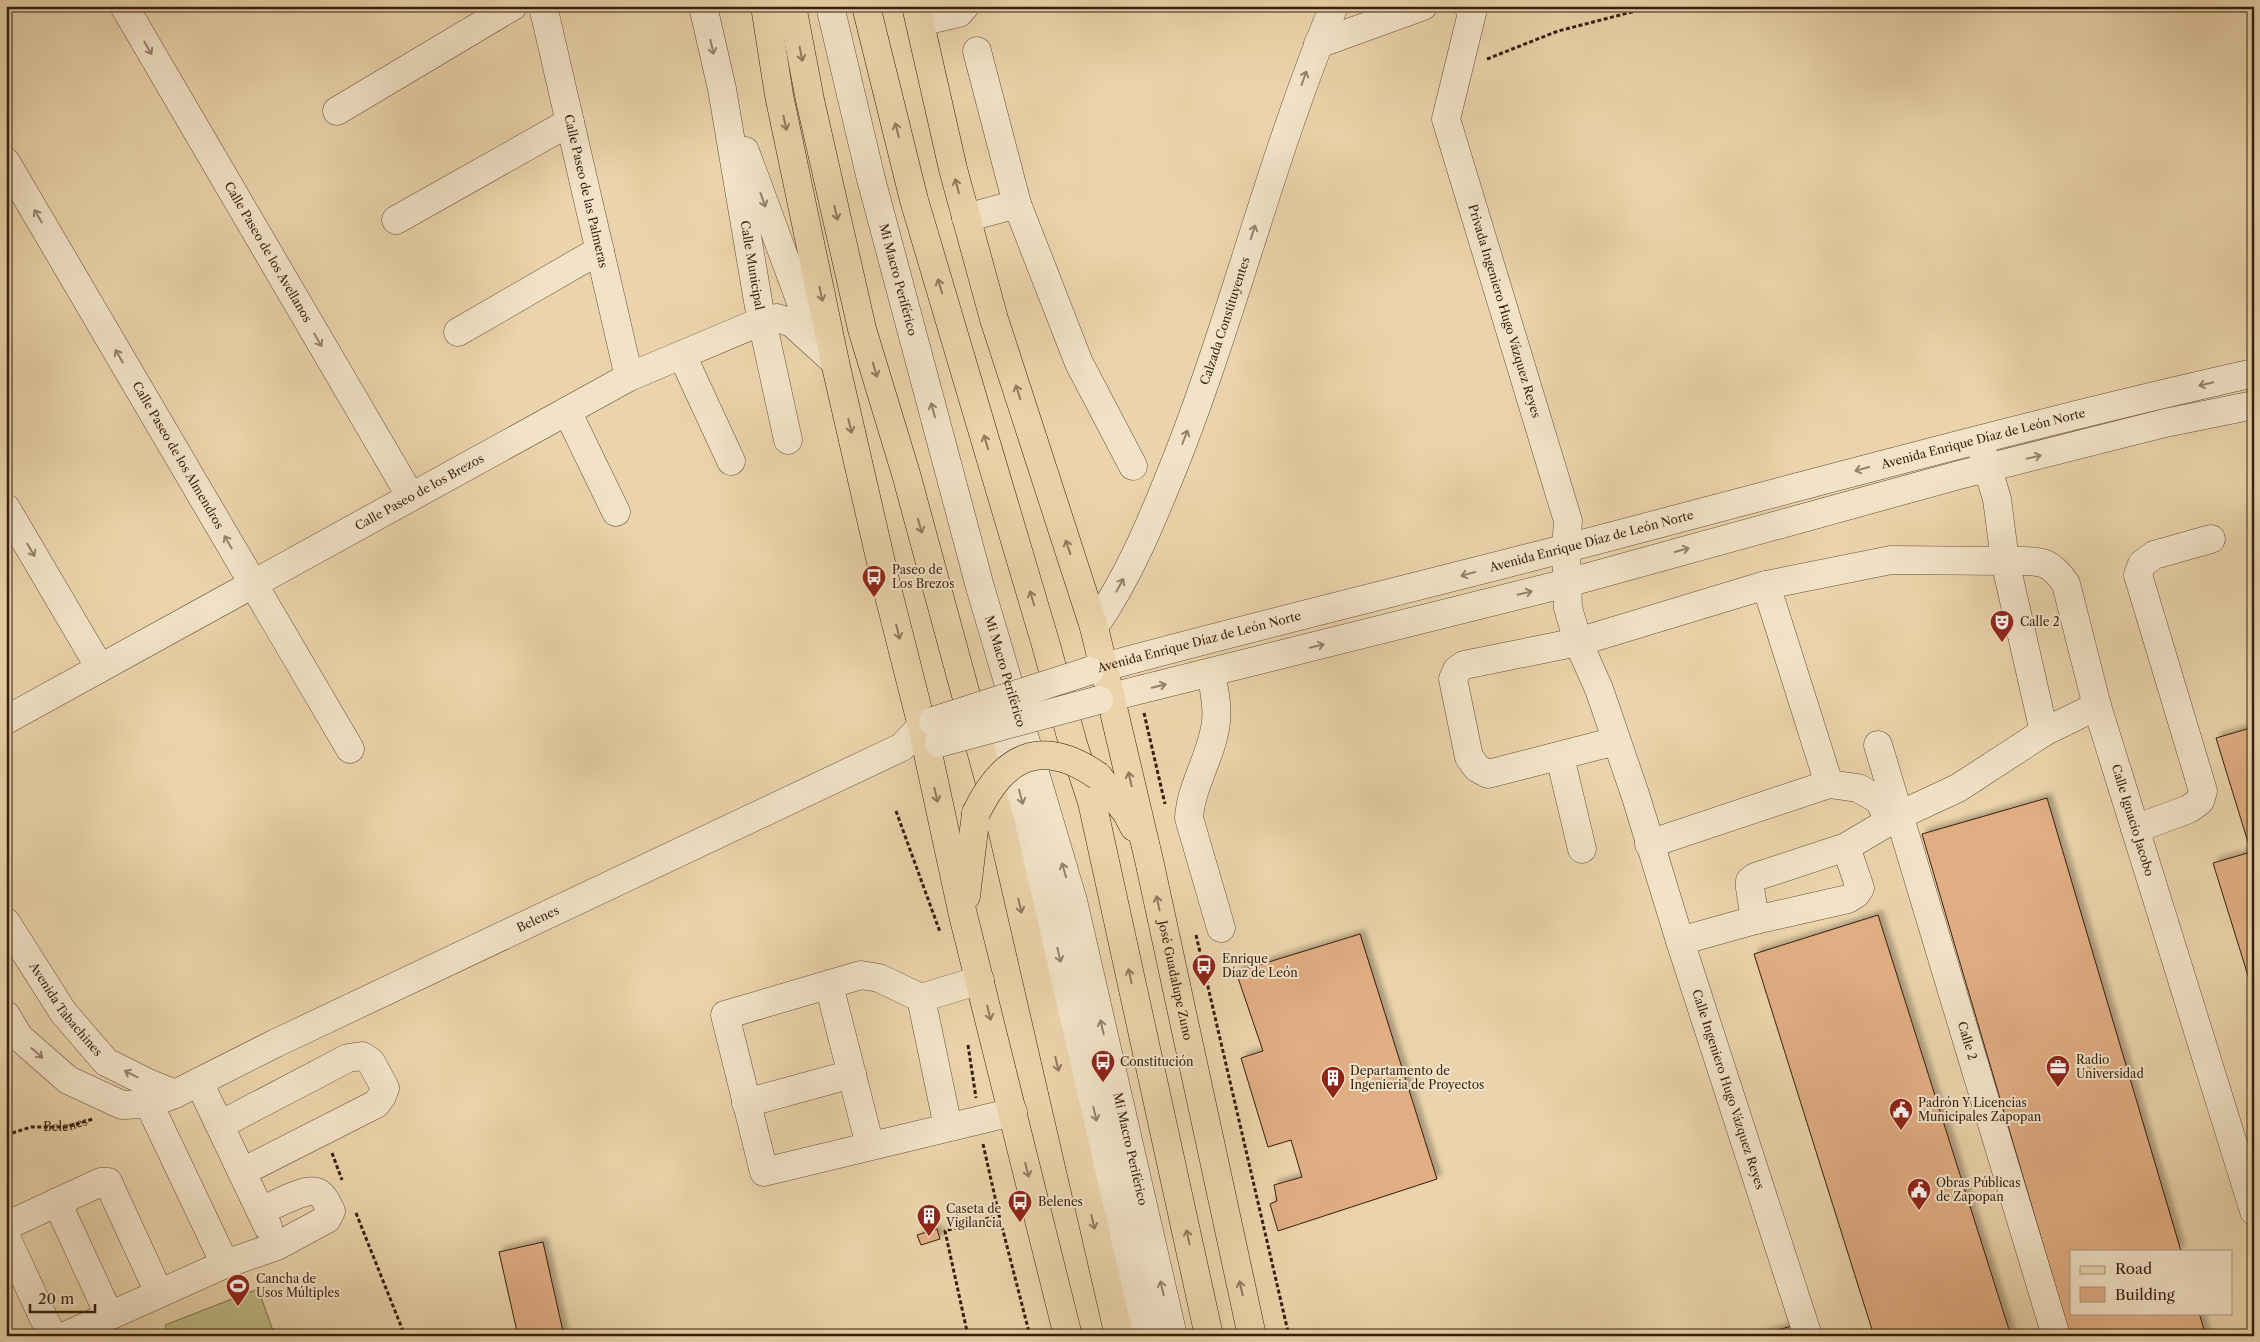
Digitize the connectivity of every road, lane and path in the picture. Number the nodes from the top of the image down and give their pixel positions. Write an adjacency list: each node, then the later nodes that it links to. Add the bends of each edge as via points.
1 (124, 6): 41 (street, Calle Paseo de los Avellanos, one-way to 41)
2 (514, 6): 20 (street)
3 (543, 6): 21 (street, Calle Paseo de las Palmeras)
4 (703, 6): 19 (street, Calle Municipal, one-way to 19)
5 (765, 6): 31 (main road, one-way to 31, via 778,95)
6 (792, 6): 114 (main road, one-way to 114, via 862,329 906,474 1001,824)
7 (811, 6): 115 (street, Mi Macro Periférico, one-way to 115, via 852,183 1032,839)
8 (830, 6): 116 (street, Mi Macro Periférico, one-way to 8, via 1073,901 973,558 870,179)
9 (866, 6): 117 (main road, one-way to 9, via 1092,802 914,200)
10 (965, 6): 15 (street, via 959,13)
11 (1334, 6): 16 (street, Calzada Constituyentes)
12 (1423, 6): 16 (street)
13 (1468, 6): 18 (street, Privada Ingeniero Hugo Vázquez Reyes, via 1472,13)
14 (1655, 6): 18 (path, via 1558,31)
15 (918, 14): 24 (main road, José Guadalupe Zuno, one-way to 15)
16 (1318, 44): 50 (street, Calzada Constituyentes, one-way to 16, via 1132,563 1160,502 1203,391 1259,213)
17 (977, 51): 23 (street)
18 (1456, 73): 45 (street, Privada Ingeniero Hugo Vázquez Reyes, via 1446,118 1568,521)
19 (722, 89): 27 (street, Calle Municipal); 29 (street, Calle Municipal, one-way to 29)
20 (337, 111)
21 (570, 122): 25 (street); 26 (street, Calle Paseo de las Palmeras)
22 (6, 162): 48 (street, Calle Paseo de los Almendros, one-way to 22)
23 (1017, 204): 24 (street); 39 (street, via 1079,364)
24 (966, 218): 50 (main road, José Guadalupe Zuno, one-way to 24, via 994,319)
25 (396, 220)
26 (600, 250): 28 (street); 33 (street, Calle Paseo de las Palmeras)
27 (762, 321): 29 (street, Calle Paseo de los Brezos, via 777,318 792,323); 30 (street, Calle Paseo de los Brezos); 36 (street, Calle Municipal)
28 (458, 332)
29 (816, 343): 31 (street, Calle Paseo de los Brezos)
30 (682, 355): 33 (street, Calle Paseo de los Brezos); 38 (street)
31 (835, 362): 59 (main road, one-way to 59)
32 (2254, 373): 37 (street, Avenida Enrique Díaz de León Norte, one-way to 37)
33 (629, 377): 35 (street, Calle Paseo de los Brezos)
34 (2254, 405): 40 (street, one-way to 34, via 2165,423)
35 (567, 411): 41 (street, Calle Paseo de los Brezos); 43 (street)
36 (788, 440)
37 (1979, 440): 40 (street); 45 (street, Avenida Enrique Díaz de León Norte, one-way to 45)
38 (731, 462)
39 (1133, 466)
40 (1987, 469): 46 (street, via 1997,499); 47 (street, one-way to 40)
41 (410, 497): 48 (street, Calle Paseo de los Brezos)
42 (6, 508): 52 (street, one-way to 52)
43 (616, 512)
44 (2211, 539): 67 (street, via 2154,555 2142,564 2138,575 2203,791 2200,801 2188,809)
45 (1566, 548): 47 (street, Privada Ingeniero Hugo Vázquez Reyes); 53 (street, Avenida Enrique Díaz de León Norte, one-way to 53)
46 (2005, 561): 49 (street, Calle Ignacio Jacobo, via 1891,560); 56 (street, Calle Ignacio Jacobo, via 2044,563 2056,569 2066,584); 58 (street)
47 (1567, 583): 51 (street, Privada Ingeniero Hugo Vázquez Reyes, via 1568,608); 54 (street, one-way to 47)
48 (252, 584): 52 (street, Calle Paseo de los Brezos); 62 (street, Calle Paseo de los Almendros)
49 (1766, 584): 51 (street, Calle Ignacio Jacobo); 64 (street)
50 (1094, 627): 53 (main road, José Guadalupe Zuno)
51 (1578, 642): 60 (street, Privada Ingeniero Hugo Vázquez Reyes, via 1599,689); 63 (street, Calle Ignacio Jacobo, via 1464,665 1453,678 1469,757 1476,768 1488,774)
52 (100, 668): 57 (street, Calle Paseo de los Brezos)
53 (1097, 669): 55 (main road, José Guadalupe Zuno); 59 (street, Avenida Enrique Díaz de León Norte, bridge)
54 (1210, 673): 55 (street, one-way to 54); 75 (street, via 1216,699 1216,722 1209,752 1190,800 1189,818)
55 (1106, 699): 59 (street, bridge); 71 (main road, José Guadalupe Zuno, one-way to 55)
56 (2097, 706): 58 (street); 67 (street, Calle Ignacio Jacobo)
57 (6, 720)
58 (2044, 732): 66 (street, via 1958,788)
59 (924, 737): 72 (main road, one-way to 72); 84 (street, Belenes)
60 (1616, 741): 63 (street); 68 (street, Calle Ingeniero Hugo Vázquez Reyes)
61 (1878, 745): 66 (street, Calle 2)
62 (350, 749)
63 (1560, 757): 70 (street)
64 (1829, 784): 66 (street, via 1858,788 1878,800); 68 (street)
65 (896, 811): 76 (path)
66 (1894, 818): 69 (street); 120 (street, Calle 2)
67 (2135, 829): 100 (street, Calle Ignacio Jacobo)
68 (1650, 844): 77 (street, Calle Ingeniero Hugo Vázquez Reyes)
69 (1846, 847): 73 (street, via 1750,882); 73 (street, via 1860,888 1856,894)
70 (1582, 850)
71 (1149, 860): 72 (main road, bridge, via 1126,812 1098,776 1066,758 1048,755 1014,763 1001,773 976,813); 118 (main road, José Guadalupe Zuno, one-way to 71)
72 (963, 915): 78 (main road)
73 (1756, 920): 77 (street)
74 (6, 922): 84 (street, Avenida Tabachines, one-way to 74, via 148,1083 106,1062 63,1012)
75 (1222, 928)
76 (943, 940)
77 (1680, 940): 119 (street, Calle Ingeniero Hugo Vázquez Reyes)
78 (980, 980): 80 (street); 88 (main road, one-way to 88)
79 (829, 985): 80 (street, via 861,975 879,978); 83 (street); 85 (street, via 725,1015)
80 (921, 998): 91 (street)
81 (6, 1015): 87 (street, one-way to 87, via 19,1037 68,1080)
82 (968, 1043): 89 (path)
83 (852, 1074): 85 (street); 94 (street)
84 (187, 1088): 86 (street); 90 (street)
85 (746, 1103): 94 (street, via 764,1172)
86 (149, 1104): 87 (street); 105 (street)
87 (122, 1105): 93 (path, Belenes, via 76,1125 31,1127)
88 (1013, 1112): 89 (street); 113 (main road, one-way to 113)
89 (979, 1120): 91 (street); 101 (path)
90 (220, 1124): 92 (street, via 348,1058 362,1056 370,1062 385,1088 382,1096 376,1104); 95 (street)
91 (948, 1127): 94 (street)
92 (323, 1132): 95 (street); 96 (path)
93 (6, 1135)
94 (870, 1146)
95 (242, 1172): 98 (street)
96 (344, 1184)
97 (57, 1202): 102 (street); 106 (street, via 101,1182 108,1182); 107 (street)
98 (261, 1211): 104 (street); 104 (street, via 306,1191 316,1191 331,1211 327,1219)
99 (355, 1211): 110 (path)
100 (2254, 1211)
101 (999, 1216): 111 (path, via 945,1231); 112 (path)
102 (6, 1226)
103 (6, 1237): 108 (street)
104 (278, 1246): 105 (street)
105 (225, 1264): 106 (street)
106 (159, 1293): 107 (street)
107 (109, 1315): 109 (street)
108 (52, 1336)
109 (65, 1336)
110 (405, 1336)
111 (968, 1336)
112 (1030, 1336)
113 (1068, 1336)
114 (1119, 1336)
115 (1146, 1336)
116 (1173, 1336)
117 (1209, 1336)
118 (1252, 1336)
119 (1808, 1336)
120 (2056, 1336)

